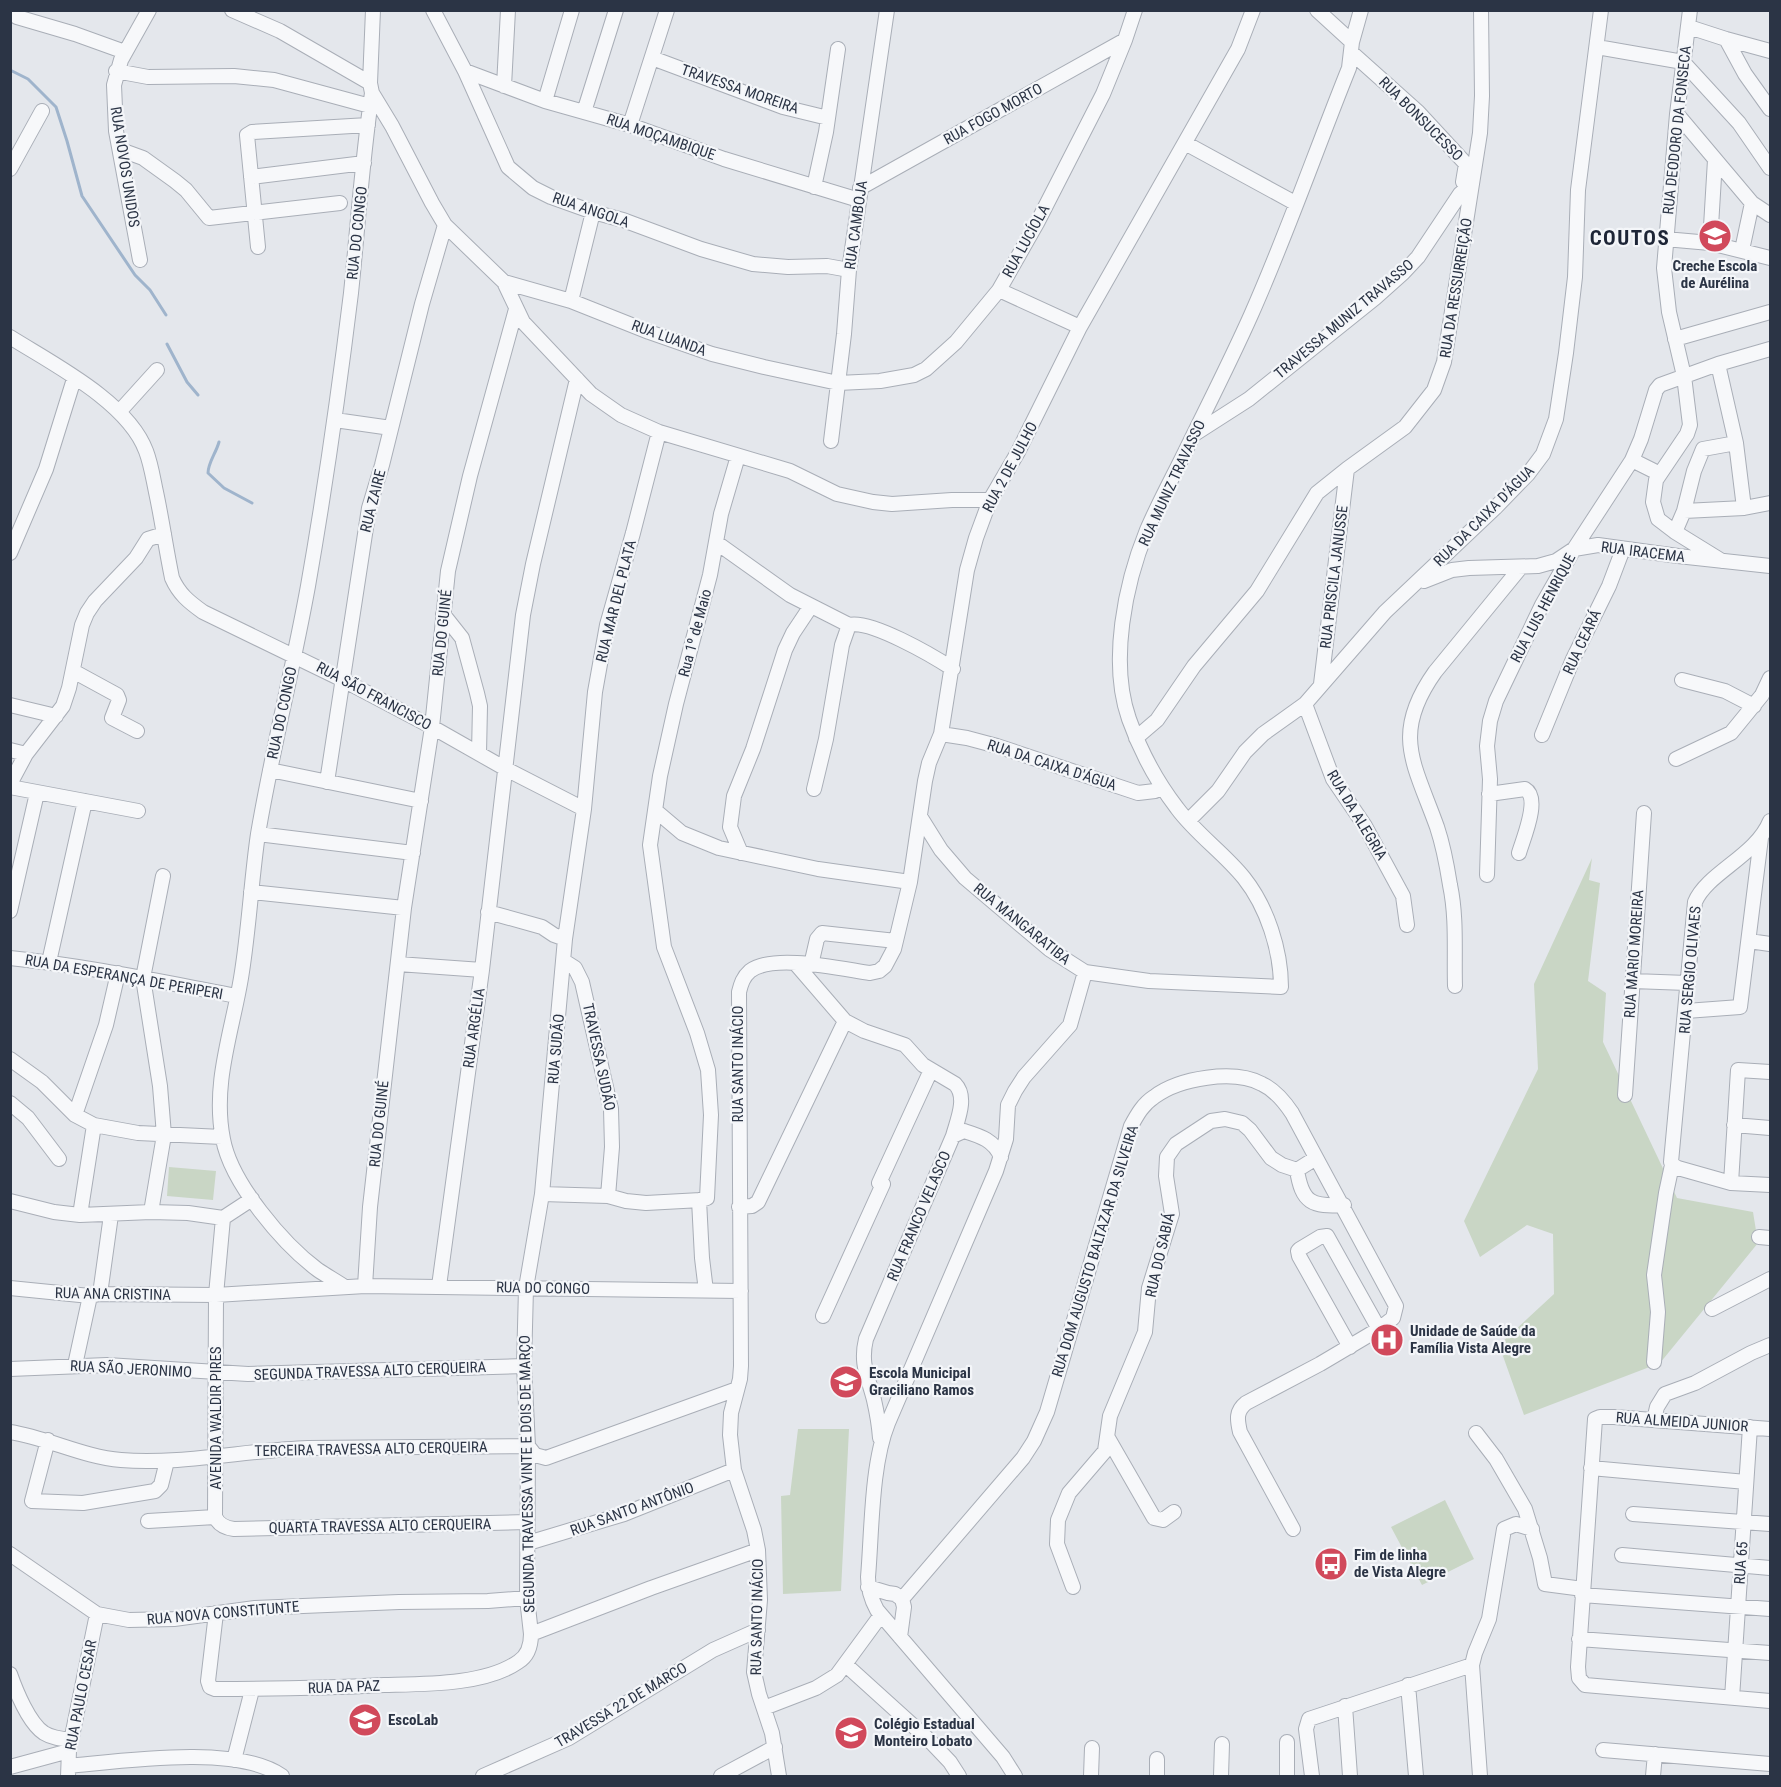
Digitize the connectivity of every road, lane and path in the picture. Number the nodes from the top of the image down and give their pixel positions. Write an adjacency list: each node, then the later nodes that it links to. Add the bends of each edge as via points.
1 (15, 10): 25 (street, via 17,17)
2 (149, 10): 25 (street, RUA NOVOS UNIDOS)
3 (232, 10): 31 (street, via 280,31)
4 (373, 10): 31 (street, RUA DO CONGO)
5 (433, 10): 29 (street, RUA ANGOLA)
6 (508, 10): 30 (street)
7 (572, 10): 32 (street)
8 (616, 10): 35 (street)
9 (667, 10): 26 (street)
10 (887, 10): 49 (street, RUA CAMBOJA)
11 (1135, 10): 20 (street, RUA LUCÍOLA)
12 (1253, 10): 40 (street, RUA 2 DE JULHO, via 1238,49)
13 (1317, 10): 21 (street)
14 (1361, 10): 21 (street, RUA MUNIZ TRAVASSO)
15 (1481, 10): 47 (street, RUA DA RESSURREIÇÃO, via 1482,96)
16 (1600, 10): 22 (street, RUA DA CAIXA D'ÁGUA)
17 (1690, 10): 18 (street, RUA DEODORO DA FONSECA)
18 (1689, 27): 19 (street); 27 (street, RUA DEODORO DA FONSECA)
19 (1726, 39): 24 (street); 33 (street)
20 (1125, 40): 49 (street, RUA FOGO MORTO); 66 (street, RUA LUCÍOLA, via 1103,94)
21 (1352, 47): 50 (street, RUA BONSUCESSO, via 1466,164); 52 (street, RUA MUNIZ TRAVASSO, via 1349,69)
22 (1597, 47): 27 (street); 104 (street, RUA DA CAIXA D'ÁGUA, via 1578,190 1575,277 1550,440 1528,474)
23 (838, 49): 37 (street)
24 (1770, 51)
25 (125, 52): 28 (street, RUA NOVOS UNIDOS)
26 (652, 58): 37 (street, TRAVESSA MOREIRA, via 783,106); 39 (street)
27 (1683, 62): 36 (street, RUA DEODORO DA FONSECA); 44 (street, via 1739,123)
28 (116, 71): 31 (street, via 148,77 234,76); 41 (street, RUA NOVOS UNIDOS, via 113,99)
29 (465, 72): 30 (street, RUA MOÇAMBIQUE); 54 (street, RUA ANGOLA, via 508,167 533,188)
30 (504, 86): 32 (street, RUA MOÇAMBIQUE)
31 (370, 94): 38 (street, RUA DO CONGO); 57 (street, via 392,126)
32 (545, 100): 35 (street, RUA MOÇAMBIQUE)
33 (1770, 109)
34 (42, 111): 45 (street)
35 (585, 112): 39 (street, RUA MOÇAMBIQUE)
36 (1677, 114): 42 (street); 58 (street, RUA DEODORO DA FONSECA)
37 (828, 118): 48 (street)
38 (368, 125): 43 (street, RUA DO CONGO); 46 (street, via 252,132 247,135)
39 (630, 125): 48 (street, RUA MOÇAMBIQUE)
40 (1185, 143): 52 (street); 70 (street, RUA 2 DE JULHO)
41 (121, 150): 55 (street, via 143,158 175,180 207,218); 63 (street, RUA NOVOS UNIDOS)
42 (1715, 160): 53 (street); 59 (street)
43 (364, 163): 46 (street); 81 (street, RUA DO CONGO)
44 (1770, 168)
45 (10, 169)
46 (251, 177): 55 (street)
47 (1473, 184): 50 (street, TRAVESSA MUNIZ TRAVASSO); 89 (street, RUA DA RESSURREIÇÃO, via 1444,362 1434,390 1405,427)
48 (814, 187): 49 (street, RUA MOÇAMBIQUE)
49 (860, 194): 64 (street, RUA CAMBOJA)
50 (1460, 194): 84 (street, TRAVESSA MUNIZ TRAVASSO, via 1418,257 1396,279 1249,399)
51 (340, 203): 55 (street)
52 (1295, 203): 84 (street, RUA MUNIZ TRAVASSO, via 1252,312)
53 (1752, 203): 56 (street); 61 (street)
54 (593, 212): 64 (street, RUA ANGOLA, via 753,264); 67 (street)
55 (254, 213): 60 (street)
56 (1770, 215)
57 (445, 225): 65 (street); 82 (street, RUA ZAIRE)
58 (1665, 239): 59 (street); 72 (street, RUA DEODORO DA FONSECA, via 1665,291)
59 (1710, 243): 61 (street)
60 (258, 247)
61 (1742, 250): 62 (street)
62 (1770, 258)
63 (140, 260)
64 (849, 270): 79 (street, RUA CAMBOJA)
65 (504, 282): 67 (street, RUA LUANDA); 68 (street)
66 (999, 290): 70 (street); 79 (street, RUA LUCÍOLA, via 956,342 926,369 898,379)
67 (571, 301): 79 (street, RUA LUANDA, via 712,354)
68 (516, 309): 78 (street); 106 (street, RUA DO GUINÉ, via 470,476 448,571)
69 (1770, 312): 72 (street)
70 (1080, 327): 91 (street, RUA 2 DE JULHO)
71 (10, 337): 77 (street, RUA SÃO FRANCISCO)
72 (1675, 339): 76 (street, RUA DEODORO DA FONSECA)
73 (1770, 349): 74 (street, RUA LUIS HENRIQUE)
74 (1718, 364): 76 (street, RUA LUIS HENRIQUE); 86 (street)
75 (157, 370): 80 (street)
76 (1684, 376): 88 (street, RUA LUIS HENRIQUE, via 1658,387); 90 (street, RUA DEODORO DA FONSECA, via 1690,425)
77 (74, 379): 80 (street, RUA SÃO FRANCISCO); 100 (street, via 46,469)
78 (577, 379): 83 (street, via 621,415); 128 (street, via 523,615)
79 (838, 383): 85 (street, RUA CAMBOJA)
80 (119, 412): 96 (street, RUA SÃO FRANCISCO, via 146,450)
81 (335, 420): 82 (street); 108 (street, RUA DO CONGO)
82 (391, 428): 112 (street, RUA ZAIRE, via 369,508)
83 (658, 432): 87 (street); 138 (street, RUA MAR DEL PLATA, via 603,641 591,715)
84 (1194, 434): 123 (street, RUA MUNIZ TRAVASSO, via 1148,530 1128,594 1120,680)
85 (831, 441)
86 (1736, 443): 93 (street); 94 (street, via 1703,449)
87 (738, 456): 91 (street, via 804,477 825,490 873,502); 97 (street, Rua 1º de Maio)
88 (1632, 460): 90 (street); 98 (street, RUA LUIS HENRIQUE)
89 (1347, 469): 114 (street, RUA PRISCILA JANUSSE); 123 (street, RUA DA RESSURREIÇÃO, via 1317,493 1257,591 1194,666 1157,720)
90 (1660, 474): 95 (street, RUA DEODORO DA FONSECA, via 1653,490 1654,510 1658,519)
91 (990, 500): 109 (street, RUA 2 DE JULHO, via 967,570)
92 (1770, 503): 93 (street)
93 (1744, 507): 94 (street)
94 (1684, 511): 95 (street)
95 (1675, 532): 101 (street, RUA DEODORO DA FONSECA)
96 (164, 534): 108 (street, RUA SÃO FRANCISCO, via 172,578 186,600 202,612); 110 (street, via 148,539 136,558 95,601 82,625)
97 (717, 543): 105 (street); 140 (street, Rua 1º de Maio, via 676,704)
98 (1574, 549): 99 (street, RUA IRACEMA, via 1598,545); 103 (street, RUA IRACEMA, via 1556,561); 135 (street, RUA LUIS HENRIQUE, via 1532,623 1496,701 1487,746)
99 (1623, 549): 101 (street, RUA IRACEMA); 122 (street, RUA CEARÁ)
100 (10, 553)
101 (1722, 561): 102 (street, RUA IRACEMA)
102 (1770, 566)
103 (1521, 567): 104 (street, RUA IRACEMA, via 1452,570); 175 (street, via 1435,672 1411,718 1414,764 1438,830 1451,888)
104 (1414, 585): 114 (street, RUA DA CAIXA D'ÁGUA)
105 (811, 606): 107 (street); 147 (street, via 785,650 734,796 730,827)
106 (443, 614): 119 (street, RUA DO GUINÉ); 125 (street, via 462,638 479,699)
107 (847, 629): 109 (street, via 855,624 879,630); 133 (street)
108 (294, 655): 112 (street, RUA SÃO FRANCISCO); 129 (street, RUA DO CONGO)
109 (953, 669): 121 (street, RUA 2 DE JULHO)
110 (73, 670): 118 (street, via 66,699); 120 (street, via 117,695 114,721)
111 (1770, 678): 117 (street)
112 (343, 680): 119 (street, RUA SÃO FRANCISCO); 130 (street, RUA ZAIRE)
113 (1682, 680): 117 (street, via 1725,691)
114 (1321, 684): 115 (street, RUA DA CAIXA D'ÁGUA)
115 (1305, 704): 143 (street, RUA DA CAIXA D'ÁGUA, via 1245,752 1218,791); 157 (street, RUA DA ALEGRIA, via 1334,779 1403,896)
116 (10, 705): 118 (street)
117 (1754, 706): 127 (street, via 1731,734)
118 (56, 716): 126 (street)
119 (432, 727): 125 (street, RUA SÃO FRANCISCO); 137 (street, RUA DO GUINÉ)
120 (137, 731)
121 (941, 734): 132 (street, RUA DA CAIXA D'ÁGUA, via 998,746 1138,793); 142 (street, RUA 2 DE JULHO, via 929,763)
122 (1542, 735)
123 (1136, 738): 132 (street, RUA MUNIZ TRAVASSO)
124 (10, 750): 126 (street)
125 (479, 753): 128 (street, RUA SÃO FRANCISCO)
126 (26, 754): 131 (street)
127 (1676, 759)
128 (506, 769): 138 (street, RUA SÃO FRANCISCO); 156 (street, RUA ARGÉLIA)
129 (270, 770): 130 (street); 145 (street, RUA DO CONGO)
130 (327, 782): 137 (street)
131 (10, 785): 134 (street)
132 (1162, 787): 143 (street, RUA MUNIZ TRAVASSO)
133 (814, 789)
134 (37, 793): 136 (street); 155 (street)
135 (1490, 794): 148 (street, via 1525,789 1532,796); 150 (street, RUA LUIS HENRIQUE)
136 (85, 801): 139 (street); 164 (street)
137 (421, 801): 149 (street, RUA DO GUINÉ)
138 (584, 809): 158 (street, RUA SUDÃO)
139 (138, 811)
140 (656, 811): 147 (street, via 682,833); 201 (street, Rua 1º de Maio, via 650,845 662,940 708,1070 711,1115)
141 (1644, 813): 173 (street, RUA MARIO MOREIRA)
142 (921, 818): 152 (street, RUA 2 DE JULHO); 170 (street, RUA MANGARATIBA, via 965,878 1049,949)
143 (1188, 821): 176 (street, RUA MUNIZ TRAVASSO, via 1244,879 1260,905 1274,941 1281,980 1281,987)
144 (1770, 821): 146 (street, RUA SERGIO OLIVAES)
145 (258, 834): 149 (street); 153 (street, RUA DO CONGO)
146 (1761, 838): 160 (street); 174 (street, RUA SERGIO OLIVAES, via 1697,898)
147 (741, 853): 152 (street)
148 (1519, 853)
149 (413, 854): 154 (street, RUA DO GUINÉ)
150 (1487, 875)
151 (163, 876): 172 (street)
152 (910, 882): 159 (street, RUA 2 DE JULHO)
153 (251, 892): 154 (street); 177 (street, RUA DO CONGO)
154 (404, 908): 166 (street, RUA DO GUINÉ)
155 (10, 911)
156 (488, 912): 158 (street, via 542,927); 169 (street, RUA ARGÉLIA)
157 (1407, 925)
158 (565, 939): 163 (street, RUA SUDÃO)
159 (896, 940): 167 (street, via 822,933); 168 (street, RUA 2 DE JULHO)
160 (1749, 941): 161 (street); 178 (street, via 1740,1008)
161 (1770, 944)
162 (11, 960): 164 (street, RUA DA ESPERANÇA DE PERIPERI)
163 (564, 961): 199 (street, RUA SUDÃO); 200 (street, TRAVESSA SUDÃO, via 575,968 582,982 608,1091 612,1125)
164 (49, 962): 171 (street, RUA DA ESPERANÇA DE PERIPERI)
165 (795, 963): 167 (street, RUA SANTO INÁCIO); 179 (street); 205 (street, RUA SANTO INÁCIO, via 757,967 745,976 739,992)
166 (398, 964): 169 (street); 211 (street, RUA DO GUINÉ)
167 (811, 965): 168 (street, RUA SANTO INÁCIO, via 870,973)
168 (885, 966)
169 (482, 970): 212 (street, RUA ARGÉLIA)
170 (1085, 972): 176 (street, RUA MANGARATIBA, via 1149,981); 192 (street, via 1070,1025 1035,1064 1008,1105)
171 (118, 973): 172 (street, RUA DA ESPERANÇA DE PERIPERI); 185 (street, via 106,1025)
172 (142, 978): 177 (street, RUA DA ESPERANÇA DE PERIPERI); 189 (street)
173 (1633, 981): 174 (street); 183 (street, RUA MARIO MOREIRA)
174 (1687, 983): 178 (street, RUA SERGIO OLIVAES)
175 (1455, 986)
176 (1261, 987)
177 (237, 996): 191 (street, RUA DO CONGO, via 222,1070)
178 (1686, 1011): 195 (street, RUA SERGIO OLIVAES)
179 (845, 1021): 181 (street, via 904,1045); 205 (street, via 758,1202)
180 (10, 1059): 185 (street, via 42,1082)
181 (931, 1070): 190 (street, via 959,1088 961,1104); 221 (street)
182 (1770, 1072): 187 (street, via 1738,1070)
183 (1624, 1095)
184 (10, 1103): 194 (street, via 33,1123)
185 (75, 1114): 186 (street)
186 (94, 1125): 189 (street); 207 (street)
187 (1734, 1125): 188 (street); 197 (street)
188 (1770, 1128)
189 (164, 1136): 191 (street); 206 (street)
190 (953, 1136): 192 (street, RUA FRANCO VELASCO, via 964,1131 985,1139); 238 (street, RUA FRANCO VELASCO, via 863,1351)
191 (222, 1137): 202 (street, RUA DO CONGO, via 235,1171)
192 (1001, 1156): 238 (street, RUA FRANCO VELASCO)
193 (1316, 1158): 196 (street); 204 (street, RUA DOM AUGUSTO BALTAZAR DA SILVEIRA); 265 (street, RUA DOM AUGUSTO BALTAZAR DA SILVEIRA, via 1282,1099 1253,1080 1229,1077 1185,1082 1152,1097 1139,1111 1131,1126 1038,1434)
194 (58, 1159)
195 (1672, 1165): 197 (street); 225 (street, RUA SERGIO OLIVAES, via 1654,1275 1658,1312)
196 (1297, 1170): 204 (street, via 1304,1194 1314,1204); 236 (street, RUA DO SABIÁ, via 1271,1158 1251,1130 1234,1120 1210,1121 1172,1149 1166,1164 1172,1214 1149,1288 1145,1332 1110,1416)
197 (1731, 1183): 198 (street)
198 (1770, 1185)
199 (542, 1194): 200 (street); 215 (street, RUA SUDÃO)
200 (608, 1196): 201 (street, via 646,1203)
201 (703, 1197): 216 (street, Rua 1º de Maio)
202 (252, 1199): 209 (street); 213 (street, RUA DO CONGO, via 297,1252)
203 (10, 1201): 207 (street)
204 (1344, 1205): 222 (street, RUA DOM AUGUSTO BALTAZAR DA SILVEIRA, via 1395,1300 1396,1312)
205 (739, 1207): 217 (street, RUA SANTO INÁCIO)
206 (151, 1212): 208 (street); 209 (street)
207 (80, 1215): 208 (street)
208 (111, 1215): 218 (street)
209 (223, 1218): 219 (street, AVENIDA WALDIR PIRES)
210 (1770, 1279): 220 (street)
211 (364, 1286): 212 (street, RUA DO CONGO); 213 (street, RUA DO CONGO)
212 (440, 1286): 215 (street, RUA DO CONGO)
213 (345, 1287): 219 (street, RUA DO CONGO)
214 (10, 1288): 218 (street, RUA ANA CRISTINA)
215 (525, 1288): 216 (street, RUA DO CONGO); 227 (street, SEGUNDA TRAVESSA VINTE E DOIS DE MARÇO)
216 (706, 1291): 217 (street, RUA DO CONGO)
217 (741, 1291): 230 (street, RUA SANTO INÁCIO, via 741,1366)
218 (95, 1295): 219 (street, RUA ANA CRISTINA); 226 (street)
219 (216, 1296): 229 (street, AVENIDA WALDIR PIRES)
220 (1712, 1310)
221 (824, 1316)
222 (1379, 1329): 224 (street); 224 (street, via 1327,1236 1300,1249 1299,1256)
223 (1770, 1345): 231 (street, via 1665,1394)
224 (1350, 1347): 252 (street, via 1246,1403 1237,1414 1239,1432)
225 (1654, 1362)
226 (75, 1365): 228 (street, RUA SÃO JERONIMO); 229 (street, RUA SÃO JERONIMO)
227 (524, 1366): 229 (street, SEGUNDA TRAVESSA ALTO CERQUEIRA); 239 (street, SEGUNDA TRAVESSA VINTE E DOIS DE MARÇO)
228 (10, 1369)
229 (216, 1373): 240 (street, AVENIDA WALDIR PIRES)
230 (737, 1389): 239 (street, via 546,1458 535,1455); 243 (street, RUA SANTO INÁCIO, via 730,1425)
231 (1654, 1420): 232 (street, RUA ALMEIDA JUNIOR); 242 (street, RUA ALMEIDA JUNIOR, via 1595,1420)
232 (1750, 1427): 233 (street, RUA ALMEIDA JUNIOR); 244 (street, RUA 65)
233 (1770, 1429)
234 (10, 1432): 237 (street, TERCEIRA TRAVESSA ALTO CERQUEIRA)
235 (1476, 1432): 253 (street, via 1521,1502)
236 (1108, 1438): 245 (street, via 1154,1518 1163,1520); 261 (street, RUA DO SABIÁ, via 1105,1451 1069,1493 1058,1520 1056,1544)
237 (48, 1440): 241 (street, TERCEIRA TRAVESSA ALTO CERQUEIRA, via 114,1459); 241 (street, via 32,1501 83,1503 155,1491 161,1485)
238 (880, 1443): 260 (street, RUA FRANCO VELASCO)
239 (528, 1446): 240 (street, TERCEIRA TRAVESSA ALTO CERQUEIRA, via 308,1448); 249 (street, SEGUNDA TRAVESSA VINTE E DOIS DE MARÇO)
240 (215, 1455): 241 (street, TERCEIRA TRAVESSA ALTO CERQUEIRA); 247 (street, AVENIDA WALDIR PIRES)
241 (167, 1461)
242 (1591, 1468): 244 (street); 262 (street)
243 (734, 1470): 254 (street, RUA SANTO ANTÔNIO, via 624,1514); 255 (street, RUA SANTO INÁCIO)
244 (1746, 1482): 250 (street, RUA 65)
245 (1174, 1512)
246 (1634, 1514): 250 (street)
247 (215, 1517): 248 (street); 249 (street, QUARTA TRAVESSA ALTO CERQUEIRA, via 220,1524 234,1529)
248 (148, 1521)
249 (527, 1522): 254 (street, SEGUNDA TRAVESSA VINTE E DOIS DE MARÇO)
250 (1743, 1522): 251 (street); 258 (street, RUA 65)
251 (1770, 1524)
252 (1293, 1528)
253 (1532, 1530): 262 (street, via 1545,1584); 278 (street, via 1516,1524 1504,1529 1489,1619)
254 (528, 1543): 264 (street, SEGUNDA TRAVESSA VINTE E DOIS DE MARÇO)
255 (758, 1550): 271 (street, RUA SANTO INÁCIO); 272 (street, SEGUNDA TRAVESSA VINTE E DOIS DE MARÇO)
256 (10, 1554): 269 (street, RUA NOVA CONSTITUNTE)
257 (1622, 1555): 258 (street)
258 (1741, 1566): 259 (street); 266 (street, RUA 65)
259 (1770, 1568)
260 (868, 1587): 263 (street); 270 (street, RUA FRANCO VELASCO)
261 (1073, 1587)
262 (1582, 1592): 266 (street); 274 (street)
263 (888, 1593): 265 (street, via 895,1594); 270 (street, via 879,1603)
264 (526, 1598): 268 (street, RUA NOVA CONSTITUNTE, via 265,1607); 272 (street, SEGUNDA TRAVESSA VINTE E DOIS DE MARÇO)
265 (903, 1603): 270 (street, via 897,1618); 273 (street)
266 (1738, 1606): 267 (street); 275 (street, RUA 65)
267 (1770, 1609)
268 (216, 1613): 269 (street, RUA NOVA CONSTITUNTE, via 146,1621); 281 (street, RUA DA PAZ, via 208,1685 215,1689)
269 (97, 1614): 288 (street, RUA PAULO CESAR)
270 (881, 1615): 273 (street, RUA FRANCO VELASCO); 277 (street)
271 (758, 1630): 285 (street, RUA SANTO INÁCIO, via 754,1672); 299 (street, TRAVESSA 22 DE MARCO, via 713,1650 569,1738)
272 (531, 1634): 281 (street, RUA DA PAZ, via 530,1646 519,1662 461,1681)
273 (900, 1637): 303 (street, RUA FRANCO VELASCO)
274 (1579, 1639): 275 (street); 282 (street, via 1578,1674 1585,1684)
275 (1735, 1650): 276 (street); 282 (street, RUA 65)
276 (1770, 1653)
277 (846, 1665): 285 (street, via 828,1682); 302 (street, via 930,1741)
278 (1472, 1665): 280 (street); 311 (street)
279 (10, 1674): 288 (street, via 37,1728)
280 (1408, 1685): 284 (street); 310 (street)
281 (252, 1690): 294 (street)
282 (1732, 1698): 283 (street)
283 (1770, 1701)
284 (1345, 1706): 308 (street, via 1314,1716 1307,1723); 309 (street)
285 (764, 1708): 289 (street, RUA SANTO INÁCIO)
286 (1287, 1742): 307 (street)
287 (1222, 1744): 306 (street)
288 (70, 1746): 296 (street); 297 (street, RUA PAULO CESAR)
289 (775, 1747): 300 (street); 301 (street, RUA SANTO INÁCIO)
290 (1092, 1748): 304 (street)
291 (1603, 1750): 292 (street)
292 (1656, 1754): 295 (street); 312 (street)
293 (1157, 1759): 305 (street)
294 (234, 1760): 297 (street, via 191,1757); 298 (street, via 269,1768)
295 (1770, 1764)
296 (10, 1767)
297 (68, 1771)
298 (282, 1776)
299 (483, 1776)
300 (721, 1776)
301 (779, 1776)
302 (958, 1776)
303 (1015, 1776)
304 (1091, 1776)
305 (1157, 1776)
306 (1221, 1776)
307 (1287, 1776)
308 (1312, 1776)
309 (1350, 1776)
310 (1416, 1776)
311 (1479, 1776)
312 (1653, 1776)

